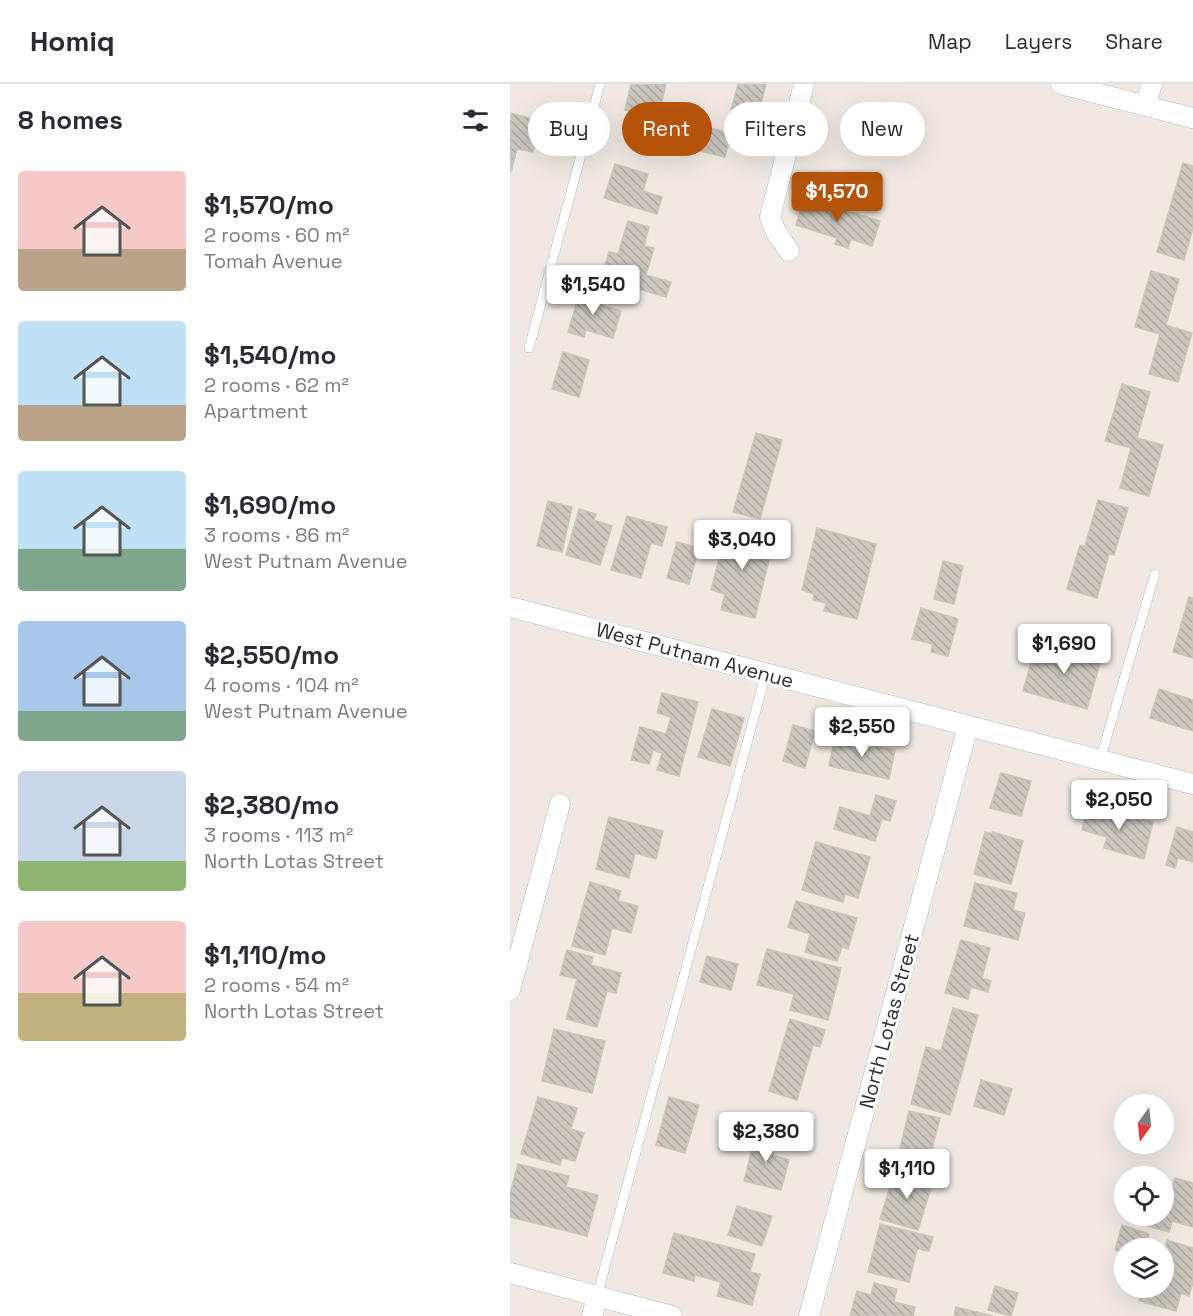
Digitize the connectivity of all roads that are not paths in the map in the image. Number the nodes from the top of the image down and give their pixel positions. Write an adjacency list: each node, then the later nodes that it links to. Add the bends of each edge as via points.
1 (600, 84): 8 (lane)
2 (804, 84): 7 (street, via 770,217)
3 (1061, 84): 5 (street)
4 (1152, 84): 5 (street)
5 (1145, 106): 6 (street)
6 (1193, 118)
7 (789, 251)
8 (528, 348)
9 (1155, 574): 13 (lane)
10 (510, 607): 11 (street, West Putnam Avenue)
11 (766, 673): 12 (street, West Putnam Avenue); 18 (lane)
12 (968, 726): 13 (street, West Putnam Avenue); 21 (street, North Lotas Street)
13 (1100, 760): 14 (street, West Putnam Avenue)
14 (1193, 784)
15 (560, 804): 16 (street)
16 (510, 990)
17 (510, 1273): 18 (street)
18 (597, 1296): 19 (street); 20 (street)
19 (592, 1316)
20 (672, 1316)
21 (809, 1316)

